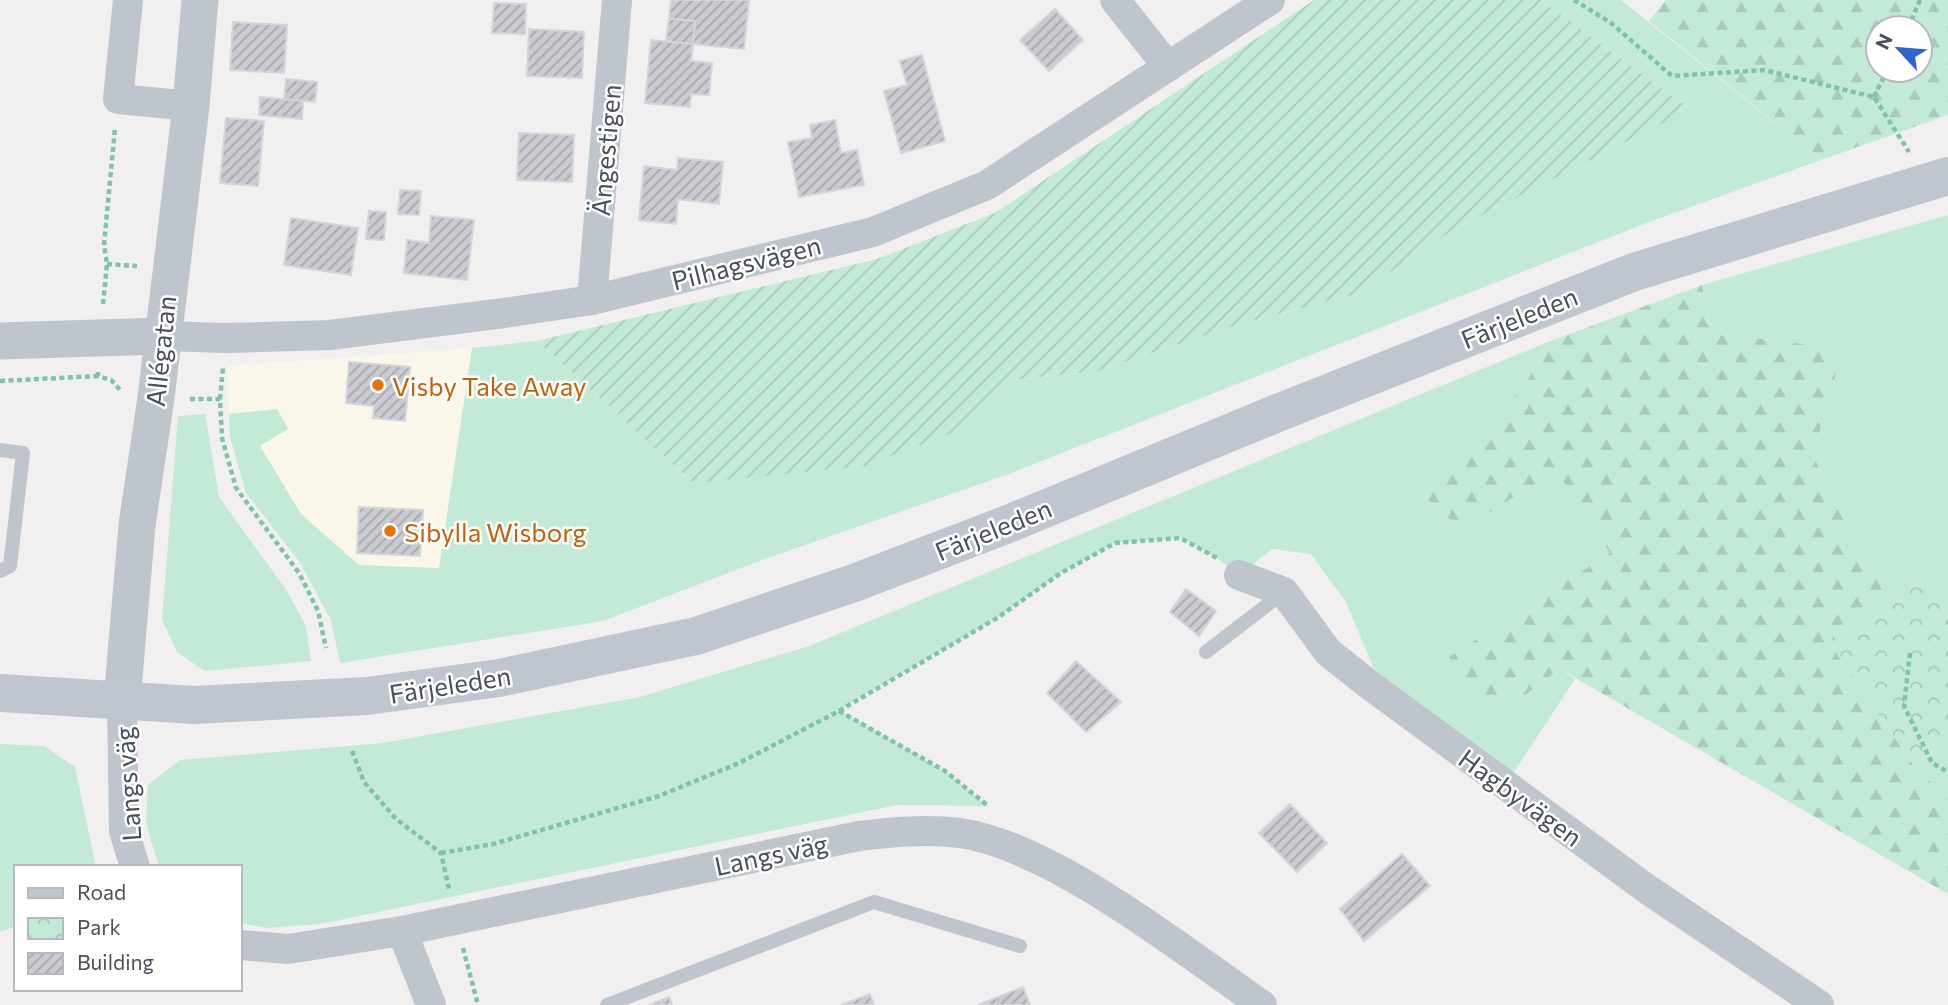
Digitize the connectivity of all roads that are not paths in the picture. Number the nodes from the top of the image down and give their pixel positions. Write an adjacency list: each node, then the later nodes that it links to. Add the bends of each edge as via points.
1 (128, 0): 7 (street, via 118,99)
2 (200, 0): 7 (street, Allégatan)
3 (617, 0): 9 (street, Ängestigen)
4 (1115, 0): 6 (street)
5 (1270, 0): 6 (street, Pilhagsvägen)
6 (1168, 67): 9 (street, Pilhagsvägen, via 987,185 873,232)
7 (191, 106): 10 (street, Allégatan)
8 (1938, 179): 18 (main road, Färjeleden, via 1634,272 1008,524 696,636 499,678 367,696 194,705)
9 (592, 300): 10 (street, Pilhagsvägen, via 376,331)
10 (162, 336): 11 (street); 18 (street, Allégatan, via 137,525)
11 (0, 341)
12 (0, 450): 13 (lane, via 23,453 10,566)
13 (0, 571)
14 (1239, 575): 15 (street)
15 (1284, 592): 16 (lane); 26 (street, Hagbyvägen, via 1328,652 1367,683 1647,890)
16 (1206, 652)
17 (0, 693): 18 (main road, Färjeleden)
18 (122, 701): 19 (street, Langs väg, via 124,831)
19 (134, 865)
20 (402, 931): 21 (street, Langs väg, via 288,949); 23 (street); 25 (street, Langs väg, via 859,836 909,830 963,834 1024,852 1119,906)
21 (242, 945)
22 (1020, 946): 24 (lane, via 873,902)
23 (431, 1005)
24 (607, 1005)
25 (1262, 1005)
26 (1819, 1005)

